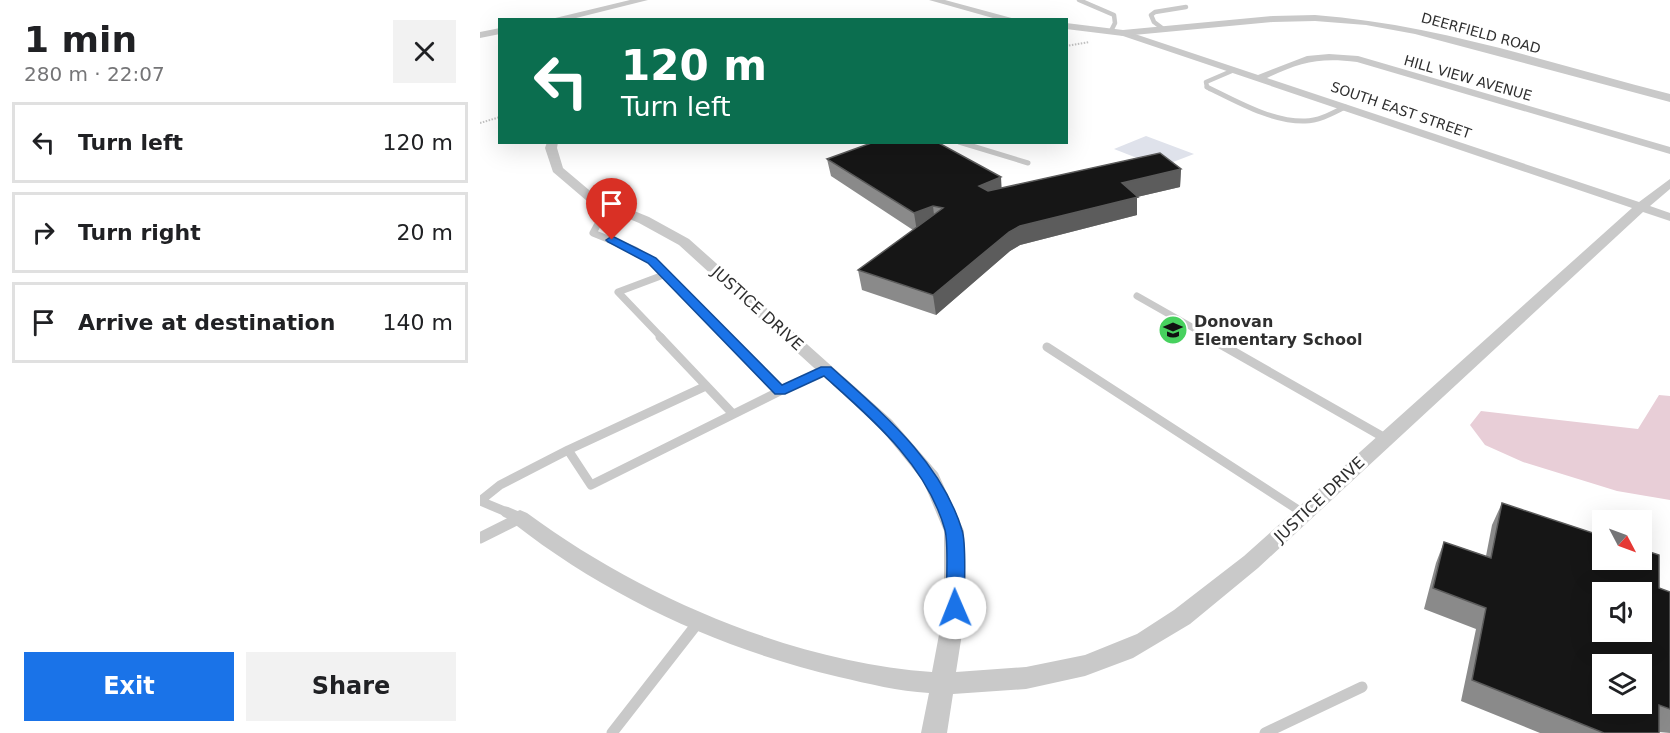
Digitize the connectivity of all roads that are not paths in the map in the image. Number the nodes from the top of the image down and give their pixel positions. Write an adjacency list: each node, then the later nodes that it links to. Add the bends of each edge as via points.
1 (643, 0): 5 (street)
2 (934, 0): 6 (street)
3 (1079, 0): 10 (lane, via 1114,15)
4 (1186, 7): 8 (lane, via 1151,15)
5 (561, 18)
6 (1006, 18)
7 (1068, 26): 10 (street, DEERFIELD ROAD)
8 (1162, 28): 10 (street, DEERFIELD ROAD); 14 (street, DEERFIELD ROAD, via 1294,18 1366,22 1416,31)
9 (498, 31): 11 (street)
10 (1117, 32): 12 (street, SOUTH EAST STREET)
11 (480, 35)
12 (1234, 70): 13 (street, SOUTH EAST STREET); 15 (lane, via 1206,82 1207,87 1287,119 1306,121)
13 (1259, 78): 15 (street, SOUTH EAST STREET); 18 (street, HILL VIEW AVENUE, via 1302,58 1349,58)
14 (1670, 98)
15 (1345, 107): 21 (street, SOUTH EAST STREET)
16 (552, 144): 22 (street, JUSTICE DRIVE, via 557,169 591,198)
17 (966, 144): 19 (lane)
18 (1670, 151)
19 (1028, 162)
20 (1670, 183): 21 (street, JUSTICE DRIVE)
21 (1641, 207): 23 (street, SOUTH EAST STREET); 31 (street, JUSTICE DRIVE)
22 (616, 210): 24 (lane, via 599,222 593,233 635,250); 27 (street, JUSTICE DRIVE, via 684,242)
23 (1670, 217)
24 (666, 274): 28 (lane, via 618,292); 29 (lane)
25 (1137, 296): 31 (lane)
26 (1047, 347): 34 (lane)
27 (826, 370): 29 (lane); 38 (street, JUSTICE DRIVE, via 886,424 931,478 954,531 955,608)
28 (706, 386): 30 (lane); 32 (lane)
29 (780, 391): 30 (lane)
30 (733, 414): 32 (lane, via 591,485)
31 (1385, 438): 34 (street, JUSTICE DRIVE)
32 (568, 450): 33 (lane, via 500,485)
33 (480, 501): 35 (lane)
34 (1304, 513): 38 (street, JUSTICE DRIVE, via 1188,614 1142,642 1067,670 995,682)
35 (520, 518): 36 (lane); 37 (street, JUSTICE DRIVE, via 578,561 643,596)
36 (480, 537)
37 (700, 620): 38 (street, JUSTICE DRIVE, via 812,660 901,680); 40 (lane)
38 (942, 683): 41 (street)
39 (1362, 687): 42 (lane)
40 (612, 733)
41 (934, 733)
42 (1265, 733)

